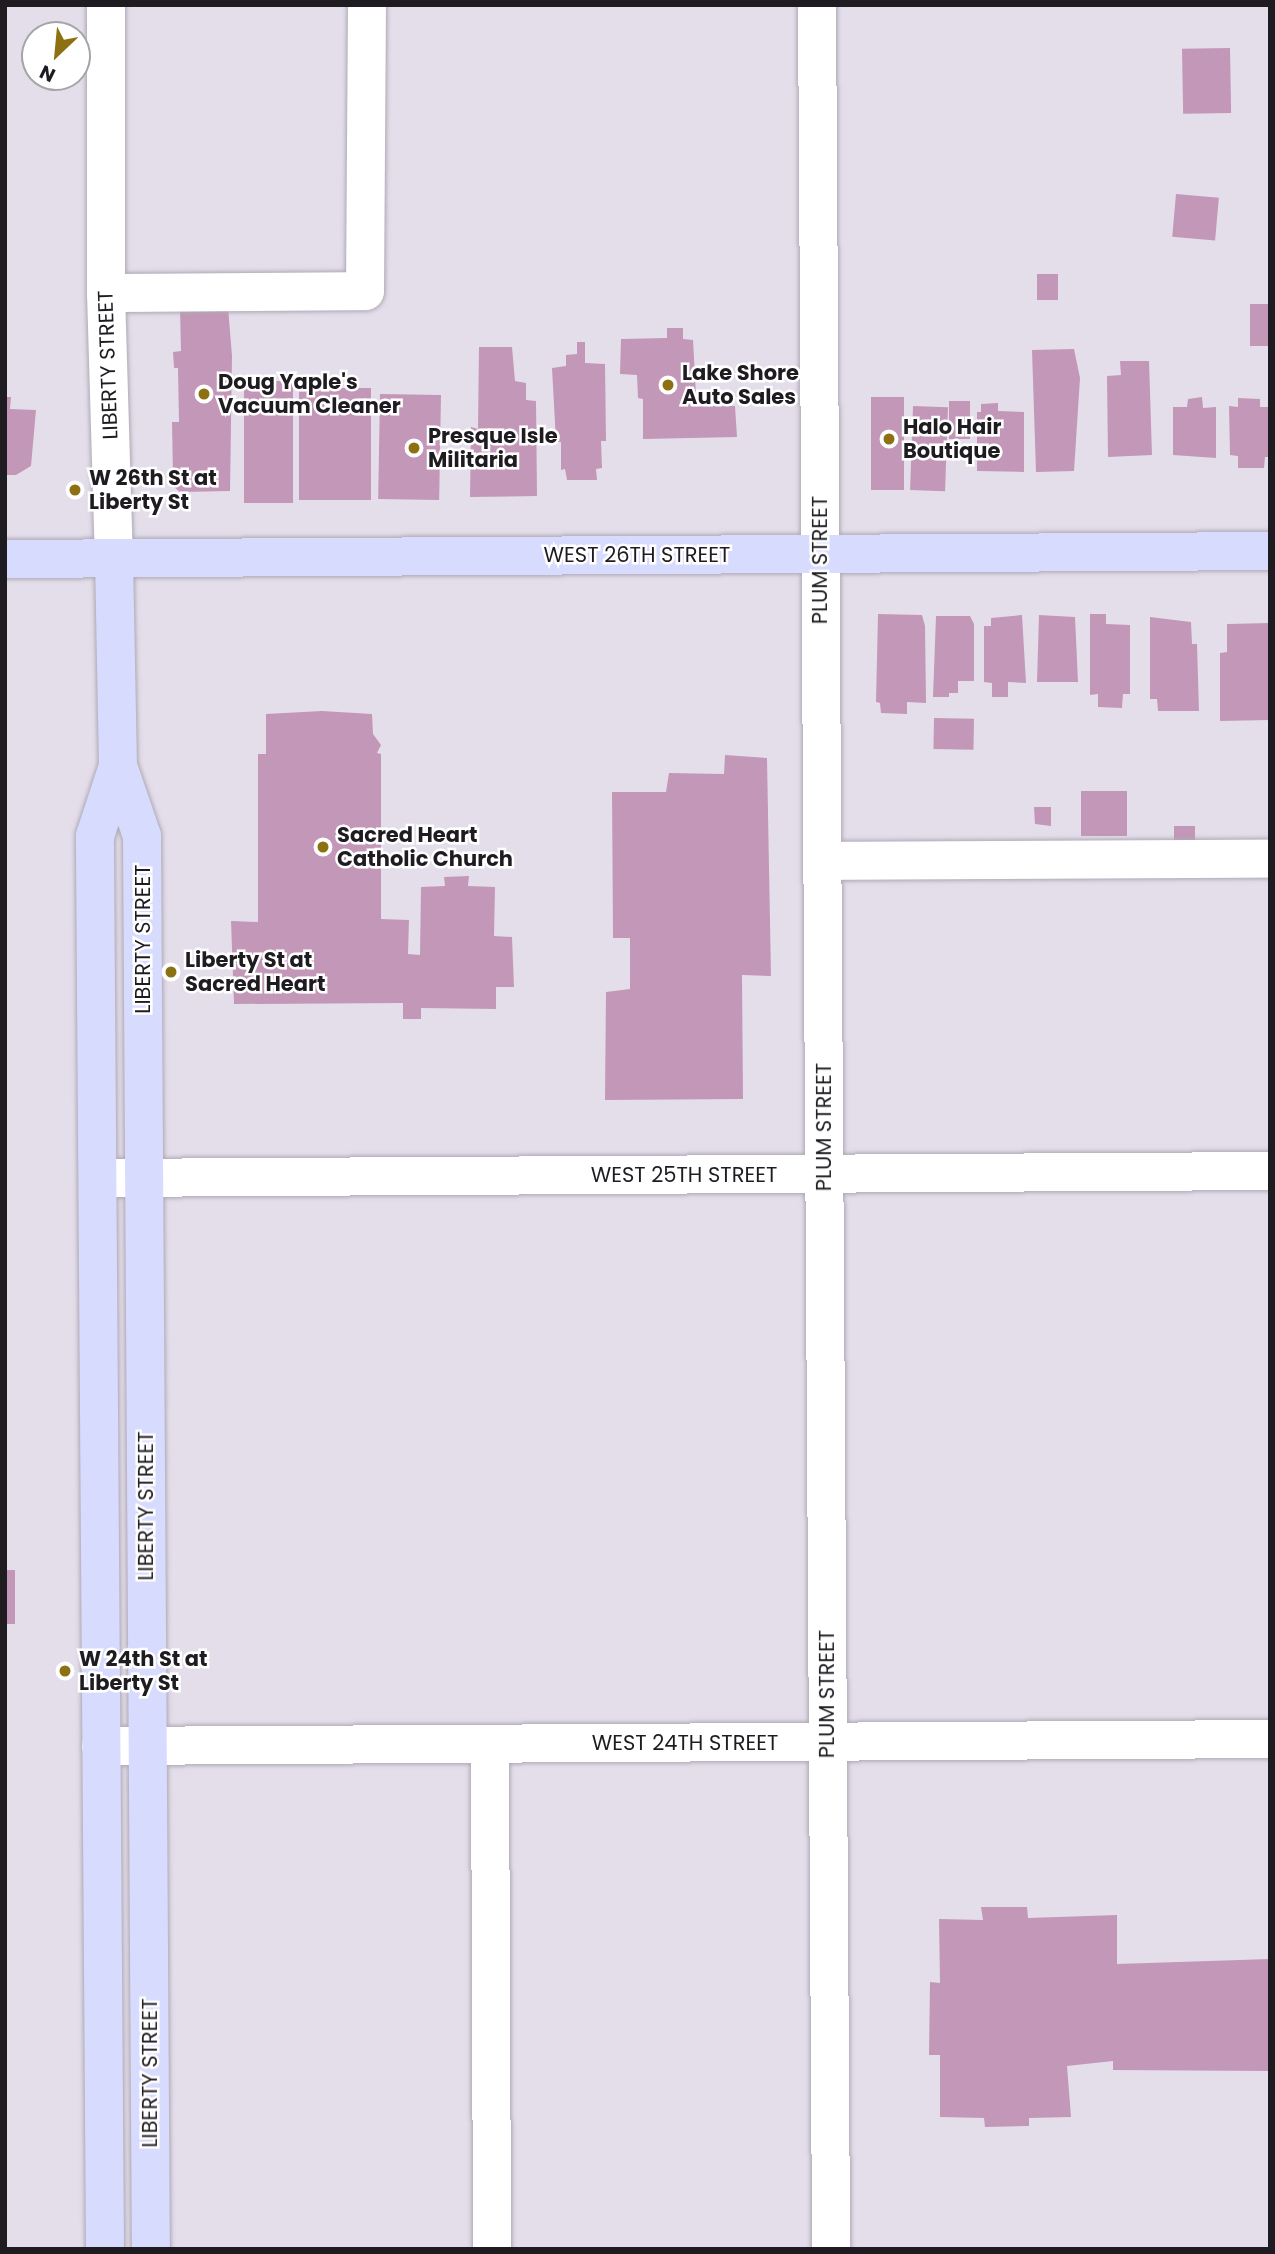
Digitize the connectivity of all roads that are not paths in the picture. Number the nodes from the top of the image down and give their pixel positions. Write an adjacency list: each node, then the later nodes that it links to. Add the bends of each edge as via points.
1 (106, 5): 4 (street, LIBERTY STREET)
2 (367, 5): 4 (street, via 365,291)
3 (817, 5): 6 (street, PLUM STREET)
4 (106, 293): 7 (street, LIBERTY STREET)
5 (1270, 551): 6 (main road, WEST 26TH STREET)
6 (820, 554): 7 (main road, WEST 26TH STREET); 11 (street, PLUM STREET)
7 (114, 558): 8 (main road, WEST 26TH STREET); 9 (main road, LIBERTY STREET)
8 (5, 559)
9 (118, 766): 14 (main road, LIBERTY STREET, via 142,836); 15 (main road, LIBERTY STREET, via 95,836)
10 (1270, 859): 11 (street)
11 (822, 861): 13 (street, PLUM STREET)
12 (1270, 1171): 13 (street, WEST 25TH STREET)
13 (824, 1174): 14 (street, WEST 25TH STREET); 17 (street, PLUM STREET)
14 (144, 1177): 15 (street, WEST 25TH STREET); 20 (main road, LIBERTY STREET)
15 (98, 1178): 19 (main road, LIBERTY STREET)
16 (1270, 1739): 17 (street, WEST 24TH STREET)
17 (827, 1742): 18 (street, WEST 24TH STREET); 24 (street, PLUM STREET)
18 (490, 1744): 20 (street, WEST 24TH STREET); 23 (street)
19 (101, 1746): 20 (street, WEST 24TH STREET); 21 (main road, LIBERTY STREET)
20 (148, 1746): 22 (main road, LIBERTY STREET)
21 (105, 2249)
22 (151, 2249)
23 (492, 2249)
24 (831, 2249)

